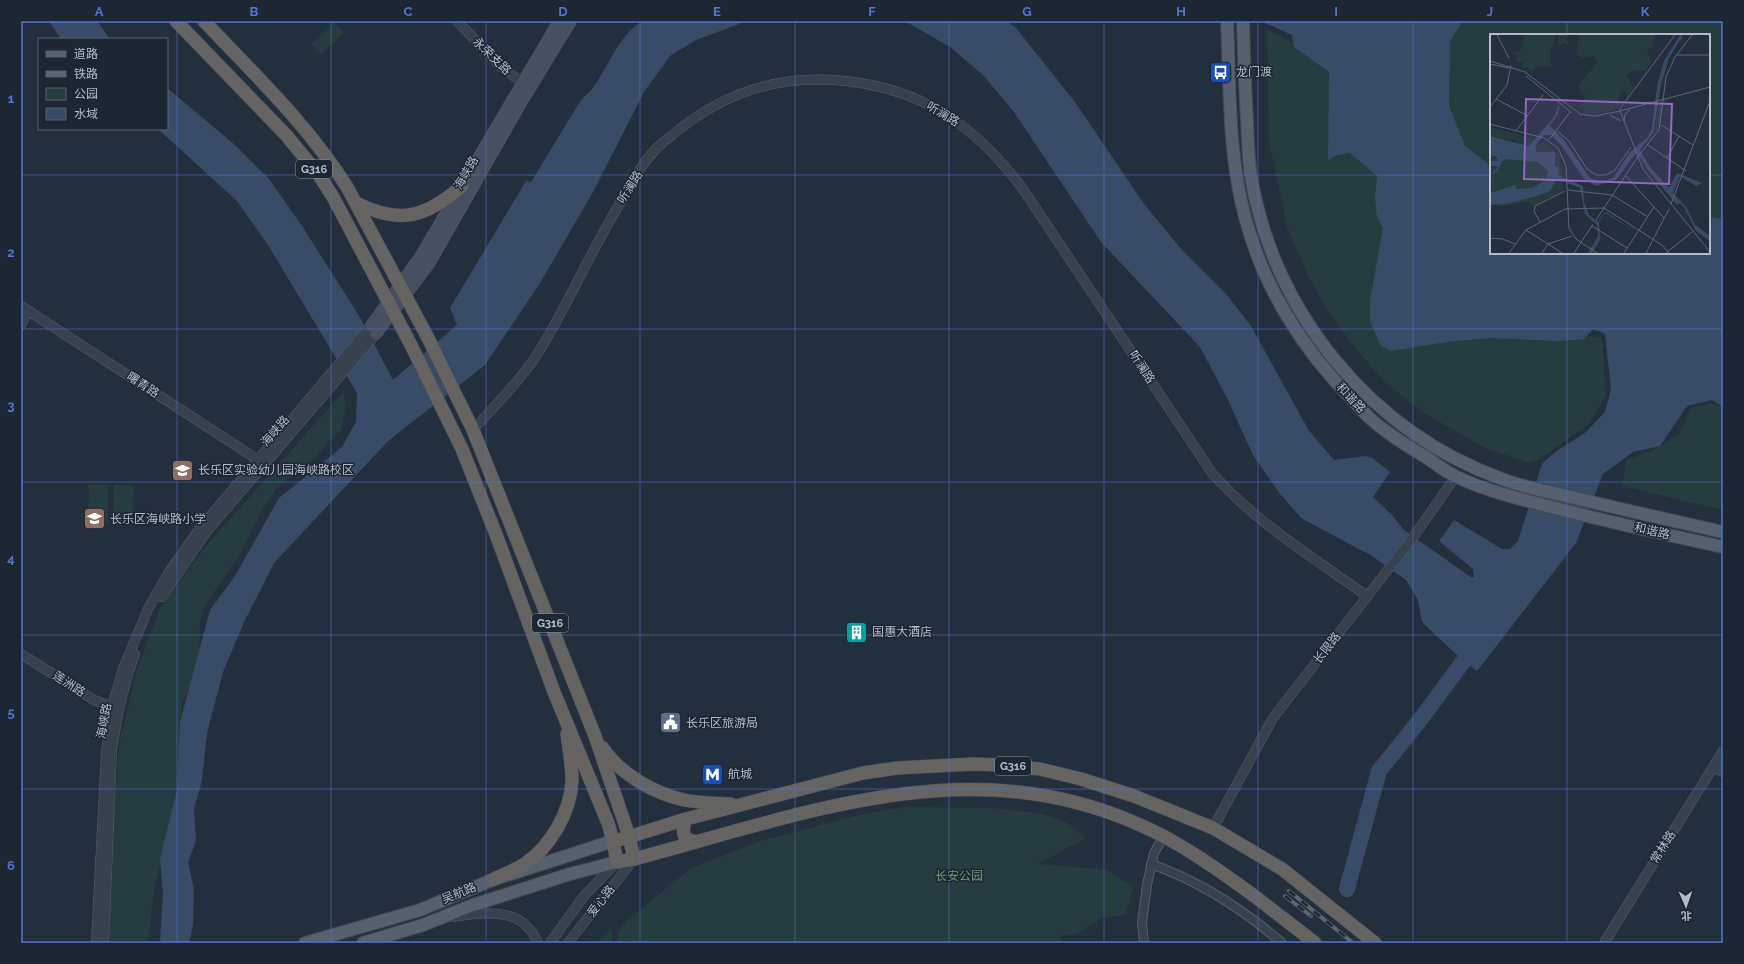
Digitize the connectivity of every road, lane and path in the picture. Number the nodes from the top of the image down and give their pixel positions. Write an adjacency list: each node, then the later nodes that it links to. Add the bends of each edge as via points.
1 (176, 21): 12 (highway, G316, via 286,134 319,175)
2 (204, 21): 10 (highway, G316, via 299,122 334,165)
3 (456, 21): 8 (street, 永荣支路, via 501,67)
4 (559, 21): 8 (main road, 海峡路)
5 (571, 21): 8 (main road, 海峡路)
6 (1227, 21): 18 (main road, 和谐路, via 1237,178 1255,249 1274,292 1310,351 1371,419 1410,448)
7 (1243, 21): 19 (main road, 和谐路, via 1251,176 1261,216 1275,259 1301,313 1336,363 1390,415 1420,438 1467,465 1524,486)
8 (526, 85): 9 (main road, 海峡路); 11 (main road, 海峡路, via 429,264)
9 (462, 186): 10 (highway, via 447,199 424,212 405,216 386,214); 11 (main road, 海峡路)
10 (356, 203): 11 (highway, G316)
11 (403, 291): 12 (main road, 海峡路); 16 (highway, G316)
12 (391, 307): 15 (main road, 海峡路); 24 (highway, G316, via 465,456)
13 (24, 309): 14 (street); 17 (street, 曙青路)
14 (21, 325)
15 (373, 330): 17 (street, 海峡路)
16 (473, 430): 21 (street, 听澜路, via 537,354 592,250 631,183 656,149 708,109 761,86 775,82 814,80 872,85 936,108 953,118 992,151 1023,189 1212,473 1250,511); 25 (highway, G316)
17 (261, 461): 23 (street, 海峡路, via 207,531 160,600 139,643)
18 (1456, 476): 20 (main road, 和谐路, via 1521,499); 21 (street, 长限路)
19 (1723, 532)
20 (1723, 547)
21 (1368, 596): 31 (street, 长限路, via 1273,718)
22 (21, 654): 23 (street, 莲洲路, via 94,700)
23 (116, 708): 44 (street, 海峡路, via 106,753); 45 (street, 海峡路)
24 (565, 716): 34 (highway, G316, via 608,823); 40 (highway, via 572,780 566,809 556,830 534,856 522,866)
25 (595, 736): 29 (highway, via 620,768 658,792 685,800); 32 (highway, G316)
26 (1723, 751): 27 (street, 常林路)
27 (1718, 763): 28 (street); 54 (street, 常林路)
28 (1723, 772)
29 (740, 805): 30 (highway, G316); 31 (highway, G316, via 863,773 905,767 999,764 1040,769 1081,779 1134,796)
30 (686, 819): 32 (highway, G316); 35 (highway, via 683,834 686,839)
31 (1213, 828): 53 (highway, G316, via 1282,869)
32 (629, 836): 34 (highway, G316); 36 (highway, G316)
33 (1164, 836): 35 (highway, G316, via 1097,808 1055,797 1009,790 966,789 918,791 827,806); 38 (street); 43 (highway, G316, via 1205,860)
34 (613, 842): 37 (highway, G316); 39 (main road, 吴航路)
35 (695, 842): 36 (highway, G316)
36 (634, 859): 37 (highway, G316); 50 (street, 爱心路)
37 (617, 862): 41 (main road, 吴航路); 49 (street, via 584,896)
38 (1151, 864): 51 (street, via 1142,922); 52 (street, via 1186,878 1211,892)
39 (533, 866): 40 (main road, 吴航路); 41 (main road, via 540,868 545,875)
40 (492, 880): 46 (main road, 吴航路, via 420,910)
41 (539, 884): 42 (main road, 吴航路)
42 (444, 917): 47 (main road, 吴航路); 48 (street, via 506,914 520,919 534,932)
43 (1311, 942)
44 (96, 943)
45 (104, 943)
46 (305, 943)
47 (363, 943)
48 (538, 943)
49 (550, 943)
50 (568, 943)
51 (1144, 943)
52 (1282, 943)
53 (1375, 943)
54 (1604, 943)

